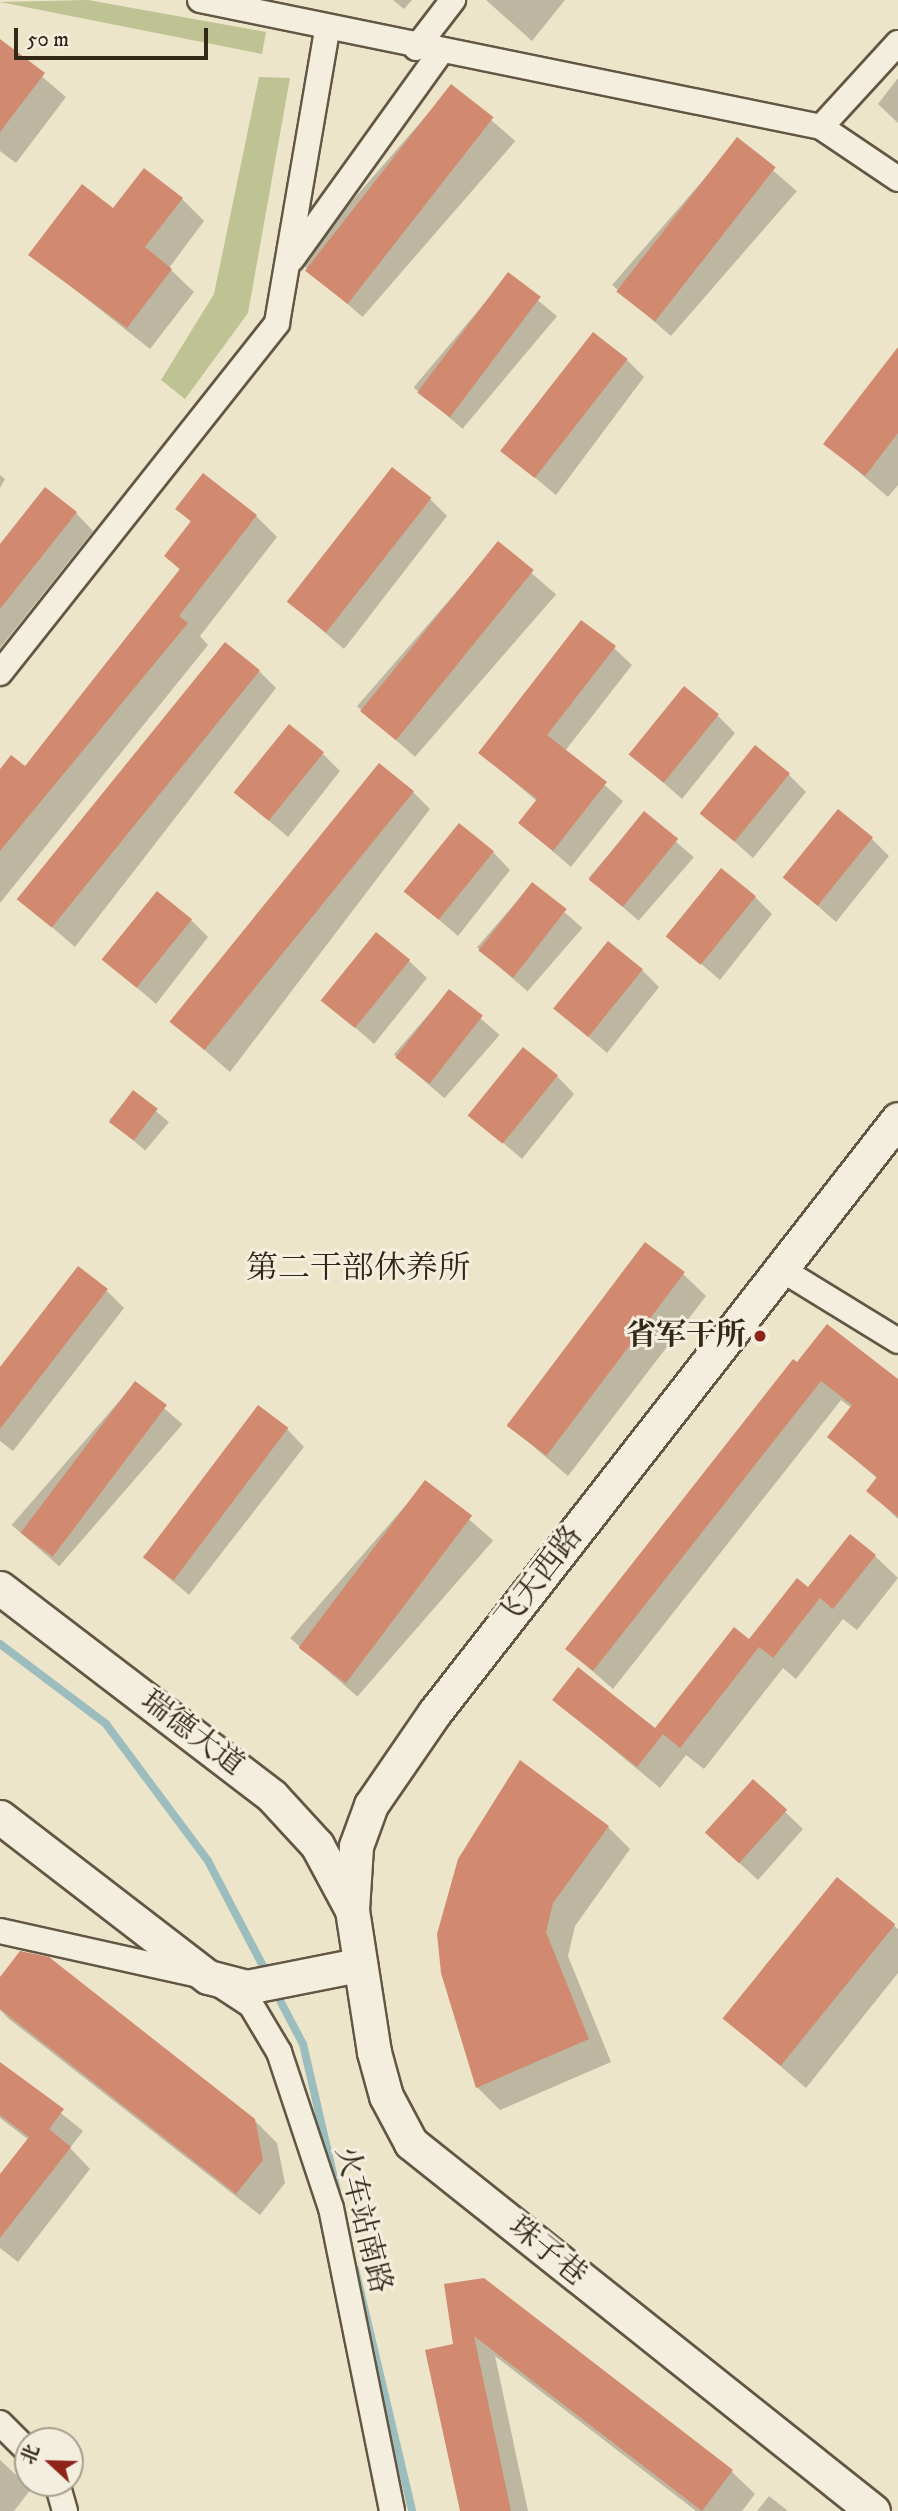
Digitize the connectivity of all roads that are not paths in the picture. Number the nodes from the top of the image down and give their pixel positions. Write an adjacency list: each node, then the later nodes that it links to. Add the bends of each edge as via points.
1 (200, 0): 3 (street)
2 (453, 0): 6 (street)
3 (265, 7): 4 (street)
4 (327, 31): 6 (street); 9 (street)
5 (898, 43): 7 (street)
6 (428, 50): 7 (street); 9 (street)
7 (821, 127): 8 (street)
8 (898, 179)
9 (287, 265): 10 (street, via 277,323)
10 (0, 673)
11 (898, 1119): 12 (street, 飞天西路)
12 (781, 1269): 13 (street); 16 (street, 飞天西路, via 435,1712 371,1805 356,1846)
13 (898, 1341)
14 (0, 1588): 16 (street, 瑞德大道, via 272,1796 317,1845)
15 (0, 1817): 19 (street)
16 (352, 1910): 18 (street, 珠子巷)
17 (0, 1931): 19 (street)
18 (358, 1965): 19 (street, via 247,1987); 23 (street, 珠子巷, via 386,2096 411,2143)
19 (208, 1977): 22 (street, 火车站南路, via 251,2005 279,2052 305,2123 331,2208)
20 (0, 2423): 21 (street)
21 (14, 2437)
22 (392, 2511)
23 (873, 2511)

